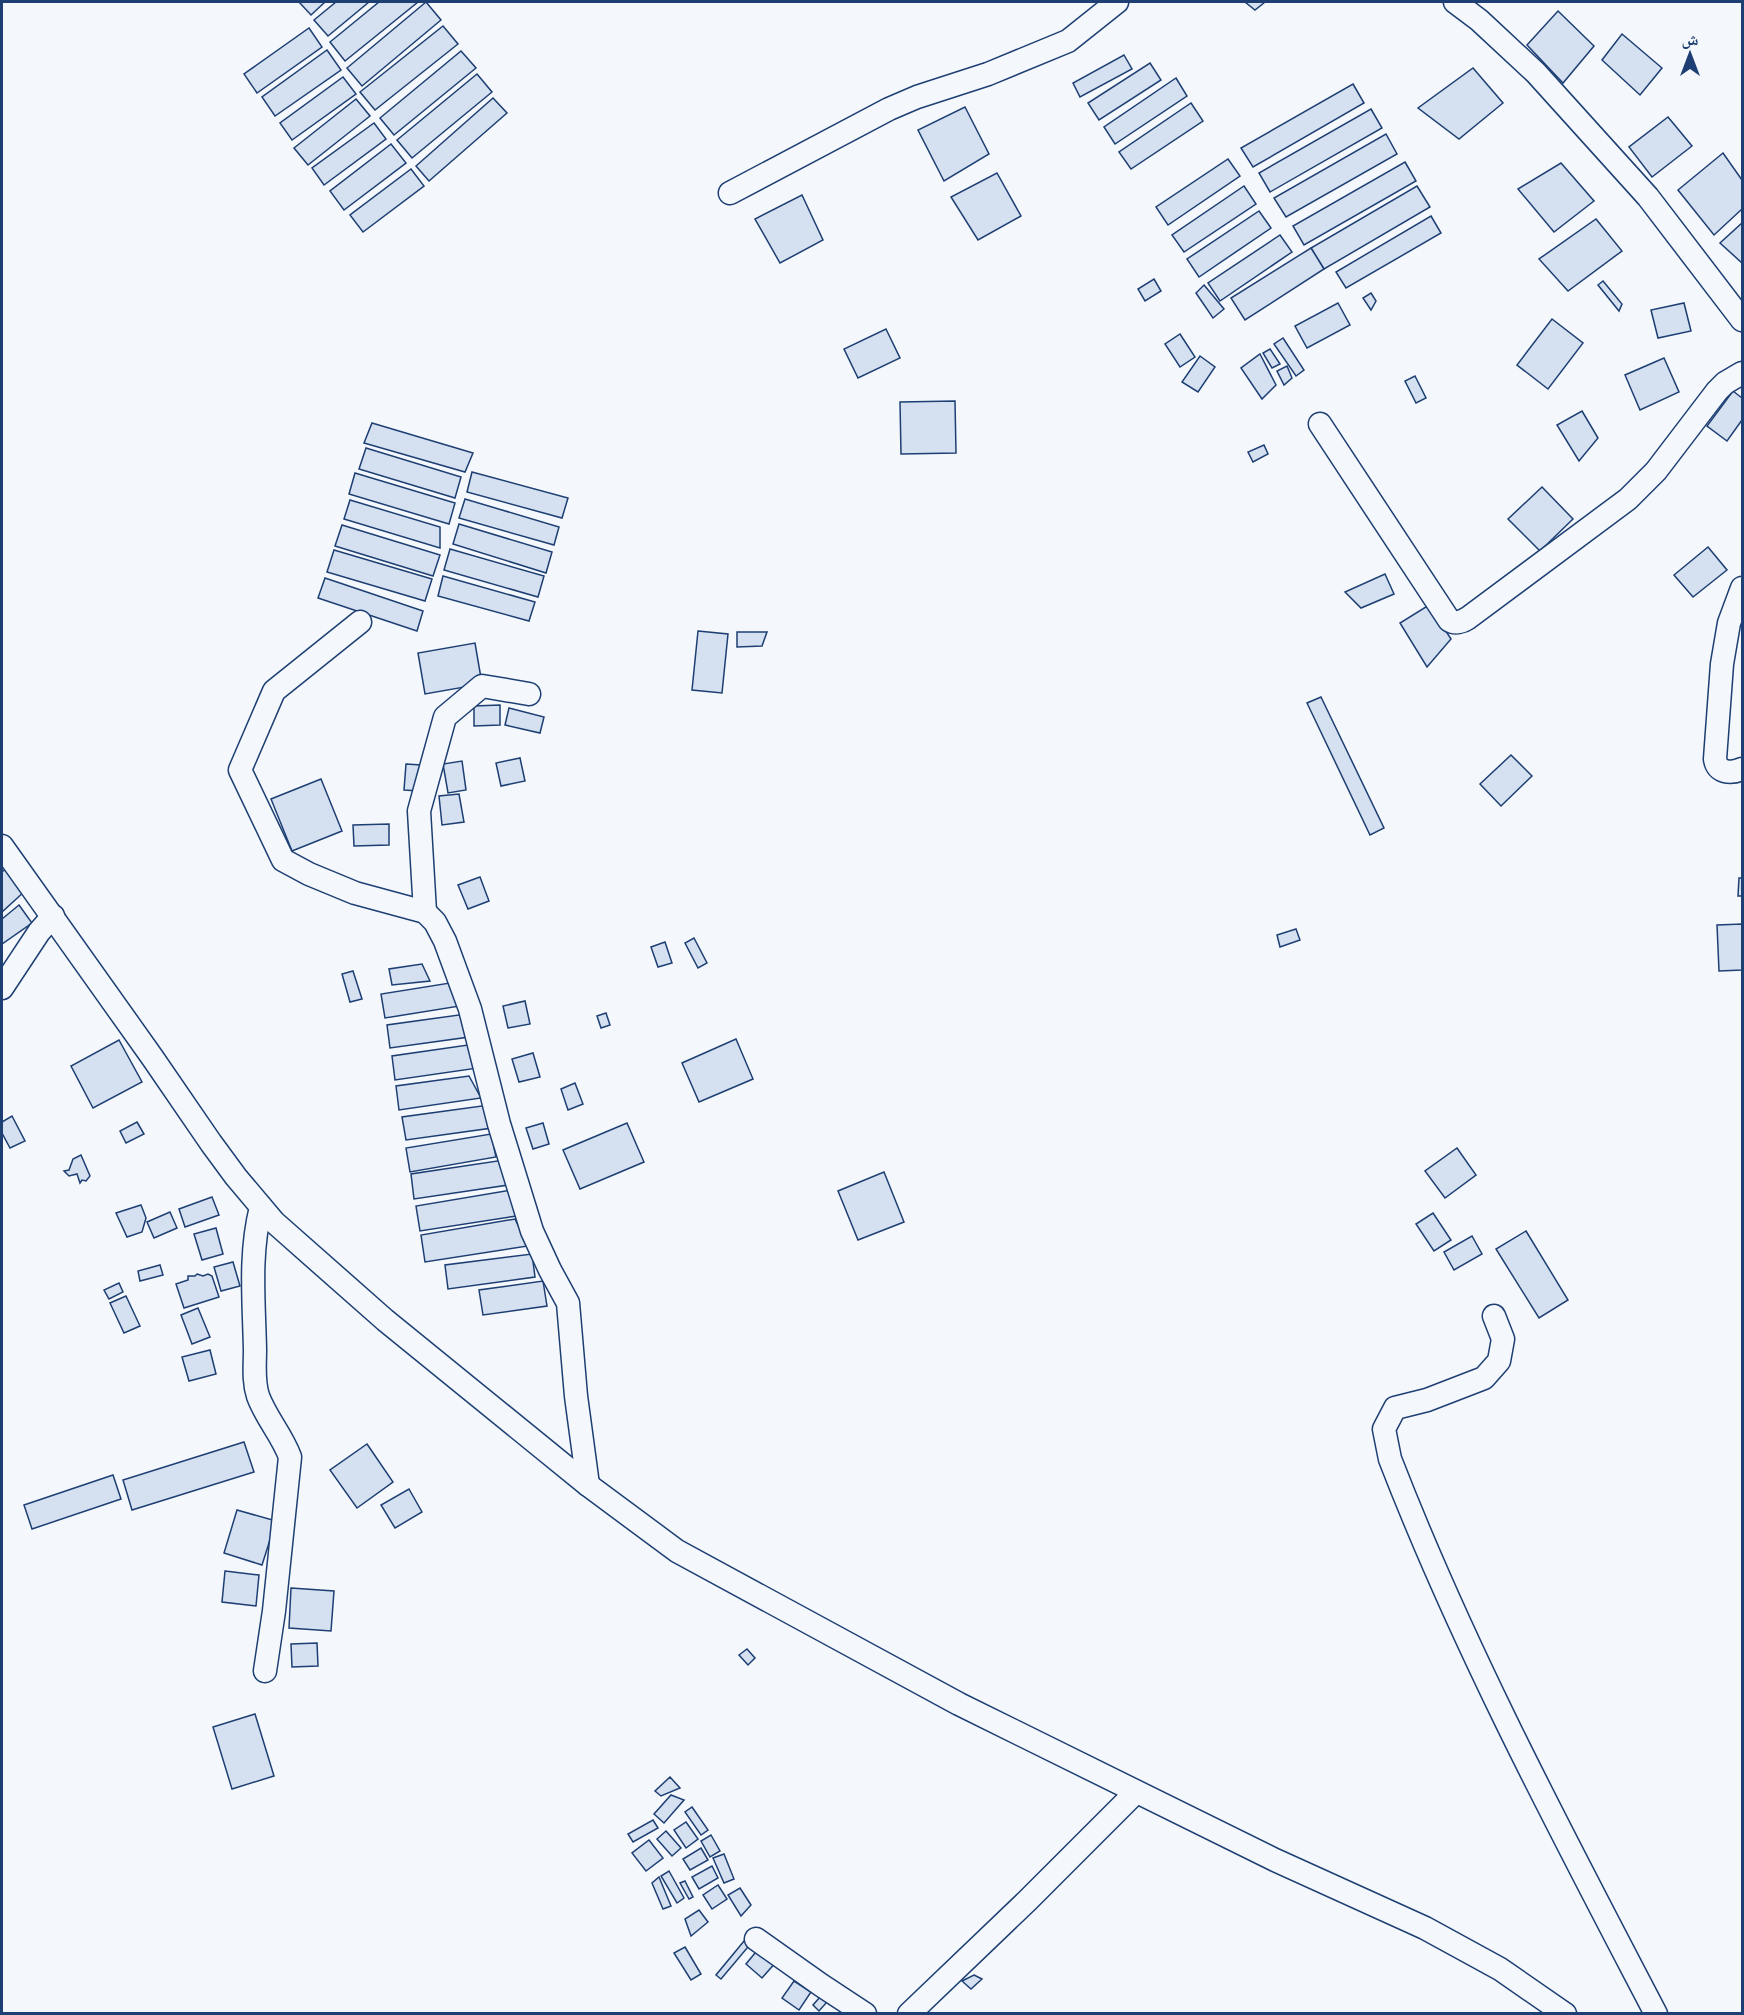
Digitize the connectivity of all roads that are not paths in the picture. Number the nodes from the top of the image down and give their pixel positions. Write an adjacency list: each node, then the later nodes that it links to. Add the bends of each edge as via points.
1 (1117, 2): 3 (street, via 1068,40 889,109)
2 (1455, 2): 4 (street, via 1544,82 1648,197)
3 (730, 193)
4 (1743, 320)
5 (1743, 373): 6 (street, via 1717,391 1656,471 1628,500 1459,622 1449,620)
6 (1320, 424)
7 (1743, 588): 10 (street, via 1729,622 1722,664 1715,759 1722,771)
8 (360, 622): 12 (street, via 274,691 240,770 283,860 355,893)
9 (529, 694): 12 (street, via 482,686 445,717 419,811)
10 (1743, 769)
11 (2, 846): 13 (street)
12 (424, 912): 17 (street, via 435,922 445,941 470,1009 499,1124 532,1231 568,1303)
13 (53, 916): 14 (street); 15 (street, via 211,1143)
14 (2, 988)
15 (261, 1207): 17 (street, via 385,1320); 18 (street, via 253,1257 255,1377 261,1404 290,1457)
16 (1494, 1316): 24 (street, via 1503,1339 1499,1361 1484,1378 1395,1408 1384,1429 1389,1458 1460,1628)
17 (588, 1485): 19 (street, via 676,1551 959,1704)
18 (265, 1671)
19 (1136, 1792): 22 (street); 23 (street, via 1425,1928 1500,1969)
20 (756, 1939): 21 (street)
21 (865, 2013)
22 (909, 2013)
23 (1565, 2013)
24 (1656, 2013)

